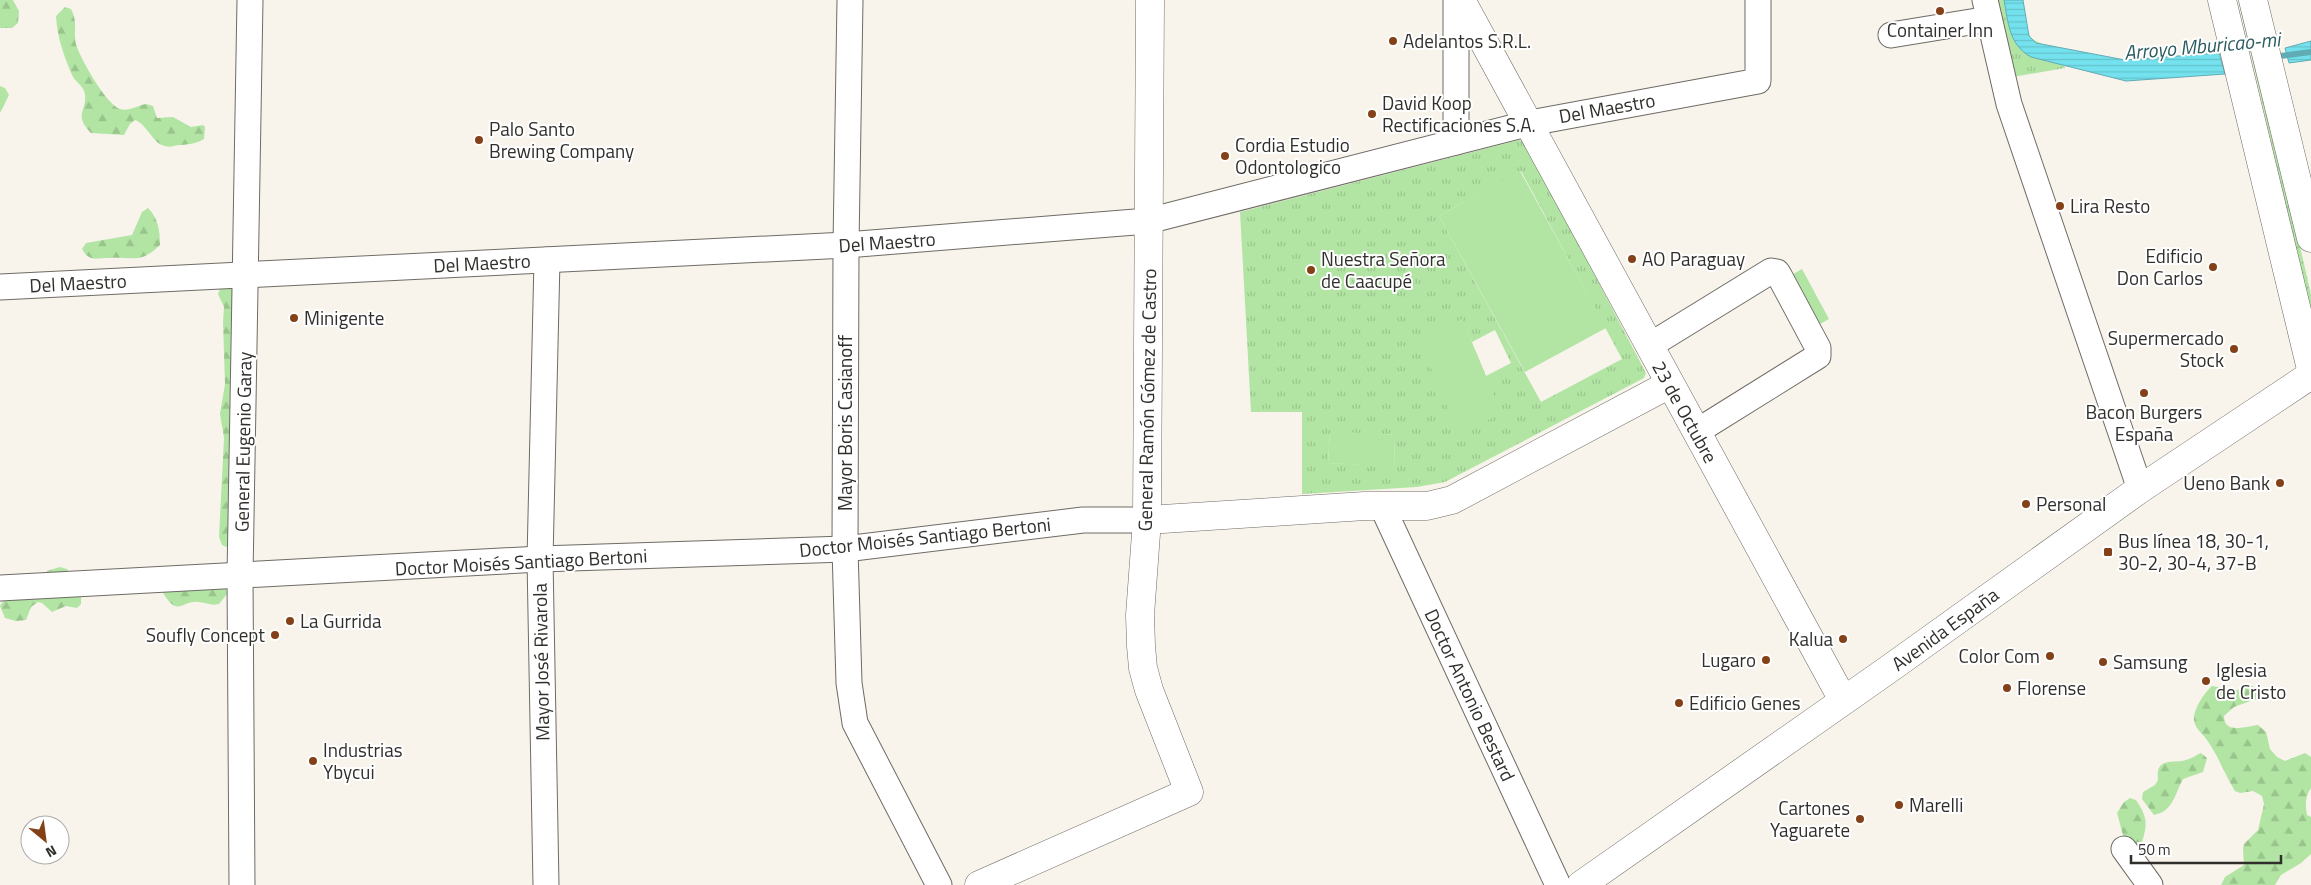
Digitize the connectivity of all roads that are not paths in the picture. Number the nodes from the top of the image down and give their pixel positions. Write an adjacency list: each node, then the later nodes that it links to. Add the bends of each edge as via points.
1 (250, 0): 19 (street, General Eugenio Garay)
2 (850, 0): 17 (street, Mayor Boris Casianoff)
3 (1150, 0): 15 (main road, General Ramón Gómez de Castro)
4 (1456, 0): 14 (street)
5 (1461, 0): 13 (main road, 23 de Octubre)
6 (1758, 0): 13 (street, Del Maestro, via 1758,81)
7 (2222, 0): 12 (main road)
8 (2253, 0): 11 (main road)
9 (1987, 10): 10 (street); 26 (street, via 2009,104)
10 (1891, 35)
11 (2261, 36): 12 (main road); 16 (main road)
12 (2232, 43): 22 (main road)
13 (1530, 122): 14 (street, Del Maestro); 21 (main road, 23 de Octubre)
14 (1456, 142): 15 (street, Del Maestro)
15 (1148, 221): 17 (street, Del Maestro); 28 (main road, General Ramón Gómez de Castro)
16 (2311, 238)
17 (846, 245): 18 (street, Del Maestro); 29 (street, Mayor Boris Casianoff)
18 (547, 260): 19 (street, Del Maestro); 30 (street, Mayor José Rivarola)
19 (246, 275): 20 (street, Del Maestro); 31 (street, General Eugenio Garay)
20 (0, 287)
21 (1650, 346): 24 (main road, 23 de Octubre); 25 (street, via 1771,271 1780,276 1818,356)
22 (2311, 369)
23 (2311, 376): 26 (main road, Avenida España)
24 (1658, 390): 25 (main road, 23 de Octubre); 27 (main road, Doctor Moisés Santiago Bertoni, via 1452,500 1427,506)
25 (1696, 432): 33 (main road, 23 de Octubre)
26 (2140, 488): 33 (main road, Avenida España)
27 (1382, 506): 28 (main road, Doctor Moisés Santiago Bertoni); 39 (street, Doctor Antonio Bestard)
28 (1147, 520): 29 (street, Doctor Moisés Santiago Bertoni, via 1083,520); 38 (main road, General Ramón Gómez de Castro, via 1140,615 1143,668 1189,792)
29 (845, 549): 30 (street, Doctor Moisés Santiago Bertoni); 37 (street, Mayor Boris Casianoff, via 849,683 855,723)
30 (540, 559): 31 (street, Doctor Moisés Santiago Bertoni); 36 (street, Mayor José Rivarola)
31 (240, 576): 32 (street, Doctor Moisés Santiago Bertoni); 35 (street, General Eugenio Garay)
32 (0, 588)
33 (1843, 700): 40 (main road, Avenida España)
34 (2124, 849): 41 (street)
35 (242, 885)
36 (546, 885)
37 (939, 885)
38 (979, 885)
39 (1558, 885)
40 (1581, 885)
41 (2150, 885)

